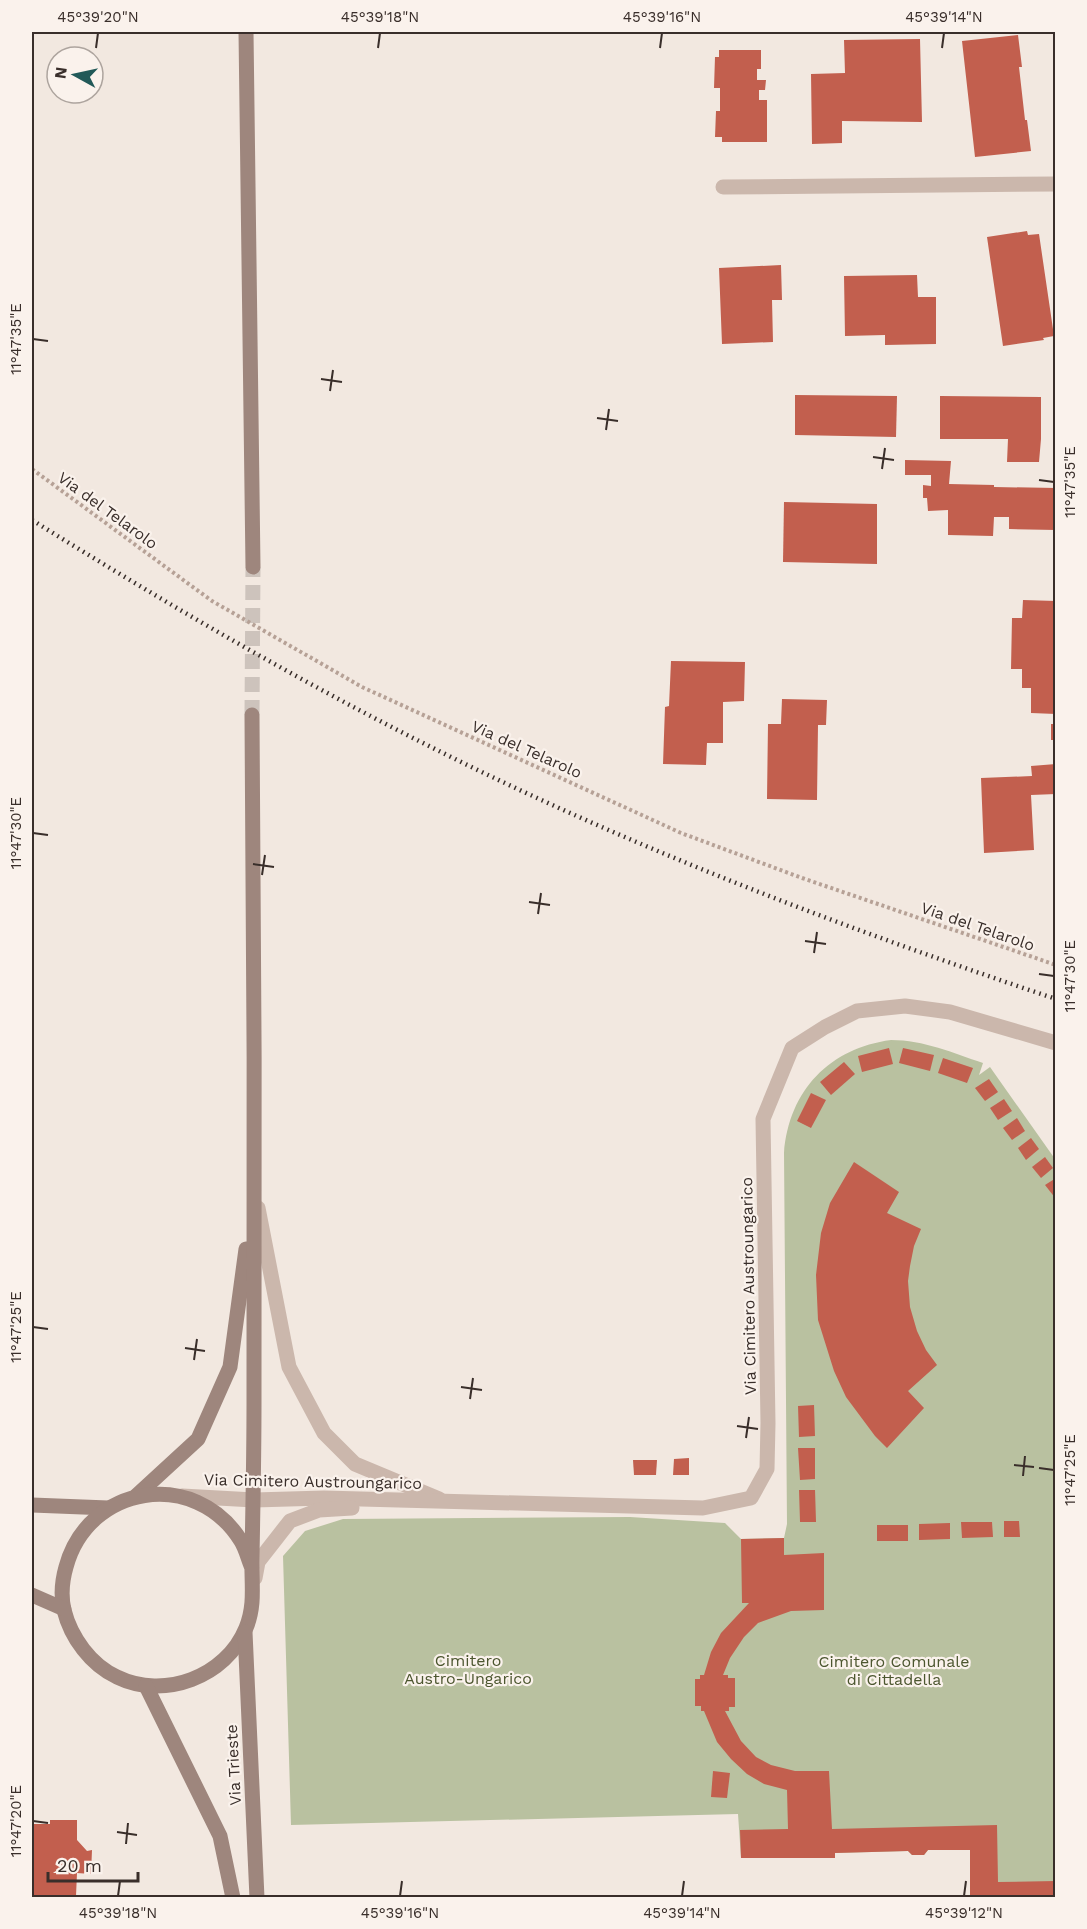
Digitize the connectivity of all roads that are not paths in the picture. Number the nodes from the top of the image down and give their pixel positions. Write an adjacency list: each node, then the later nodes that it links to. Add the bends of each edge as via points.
1 (246, 32): 4 (street)
2 (1056, 184): 3 (street)
3 (723, 187)
4 (253, 567)
5 (252, 715): 7 (street)
6 (1056, 1043): 11 (street, Via Cimitero Austroungarico, via 950,1012 905,1006 857,1011 792,1048 763,1119 767,1469 751,1498 703,1508)
7 (255, 1190): 8 (street, via 230,1367 198,1439); 10 (street); 11 (street, Via Cimitero Austroungarico, via 289,1367 324,1433 355,1464)
8 (136, 1496): 9 (street); 13 (street)
9 (179, 1496): 10 (street, Via Cimitero Austroungarico); 14 (street, via 204,1505 225,1521 242,1542)
10 (254, 1500): 11 (street, Via Cimitero Austroungarico); 14 (street)
11 (447, 1502): 15 (street, Via Cimitero Austroungarico, via 319,1510 290,1521 258,1562)
12 (32, 1505): 13 (street)
13 (108, 1508): 17 (street, via 86,1526 70,1551 62,1580)
14 (252, 1568): 15 (street)
15 (254, 1587): 18 (street)
16 (32, 1595): 17 (street)
17 (64, 1609): 19 (street, via 74,1637 93,1661 117,1677)
18 (245, 1632): 19 (street, via 228,1656 204,1675 176,1685); 21 (street, Via Trieste)
19 (146, 1686): 20 (street, Via Trieste, via 220,1836)
20 (233, 1898)
21 (257, 1898)

